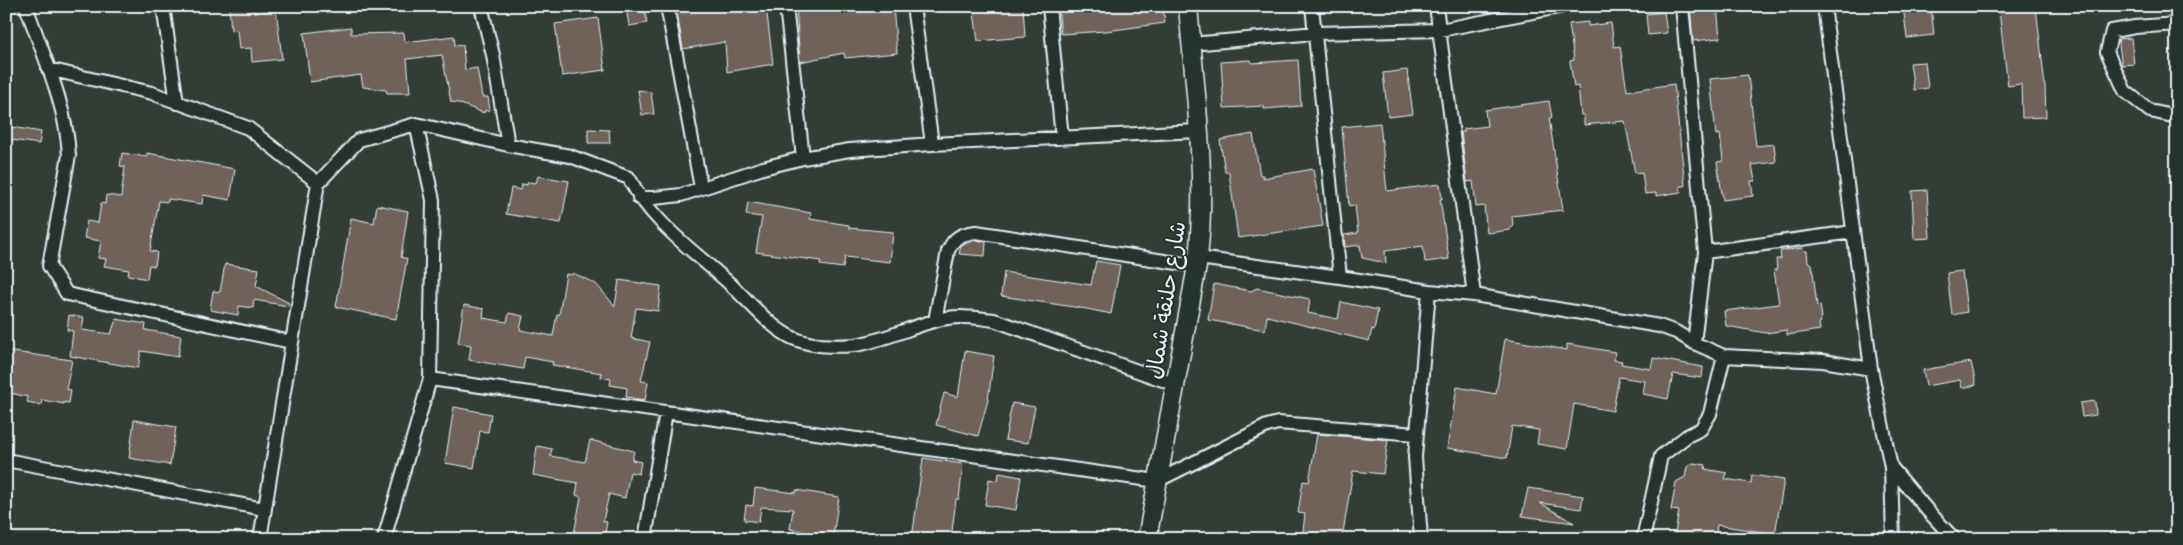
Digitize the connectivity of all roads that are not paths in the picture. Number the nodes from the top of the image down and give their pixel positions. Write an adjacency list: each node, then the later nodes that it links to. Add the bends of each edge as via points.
1 (26, 6): 19 (street)
2 (163, 6): 20 (street)
3 (481, 6): 26 (street)
4 (667, 6): 29 (street)
5 (786, 6): 27 (street)
6 (913, 6): 25 (street)
7 (1049, 6): 24 (street)
8 (1188, 6): 18 (street, شارع حلنقة شمال)
9 (1312, 6): 17 (street)
10 (1436, 6): 16 (street)
11 (1564, 6): 14 (street)
12 (1682, 6): 32 (street)
13 (1824, 6): 31 (street)
14 (1550, 7): 16 (street)
15 (2177, 24): 21 (street, via 2112,31 2107,52 2125,92 2150,110)
16 (1440, 30): 17 (street); 36 (street)
17 (1316, 33): 18 (street); 34 (street)
18 (1191, 44): 23 (street, شارع حلنقة شمال)
19 (48, 70): 20 (street, via 152,93); 38 (street, via 65,120 68,155 49,266 66,294)
20 (177, 102): 28 (street, via 248,128)
21 (2177, 117)
22 (416, 124): 26 (street); 28 (street, via 359,140); 42 (street, via 433,200)
23 (1198, 131): 24 (street); 33 (street, شارع حلنقة شمال, via 1202,225)
24 (1062, 138): 25 (street)
25 (932, 144): 27 (street, via 850,150)
26 (508, 145): 30 (street, via 570,156 629,178)
27 (803, 158): 29 (street)
28 (318, 183): 38 (street)
29 (701, 188): 30 (street, via 681,195)
30 (639, 198): 37 (street, via 676,239 788,335 821,346 855,345)
31 (1853, 232): 32 (street); 41 (street)
32 (1705, 252): 39 (street)
33 (1198, 262): 34 (street); 37 (street, via 976,232 961,234 952,241 948,251); 43 (street, شارع حلنقة شمال)
34 (1340, 277): 35 (street)
35 (1429, 291): 36 (street); 45 (street)
36 (1474, 295): 39 (street, via 1659,326)
37 (935, 320): 43 (street, via 965,316 994,320)
38 (291, 342): 49 (street)
39 (1694, 343): 40 (street)
40 (1724, 356): 41 (street, via 1823,361); 55 (street, via 1710,414 1701,429 1661,456)
41 (1871, 369): 47 (street)
42 (430, 379): 44 (street); 51 (street)
43 (1174, 384): 48 (street, شارع حلنقة شمال)
44 (666, 412): 48 (street); 52 (street)
45 (1416, 434): 48 (street, via 1278,423); 54 (street)
46 (6, 460): 49 (street)
47 (1891, 467): 56 (street); 57 (street)
48 (1157, 481): 53 (street, شارع حلنقة شمال)
49 (264, 509): 50 (street)
50 (260, 539)
51 (384, 539)
52 (645, 539)
53 (1147, 539)
54 (1421, 539)
55 (1643, 539)
56 (1893, 539)
57 (1954, 539)

